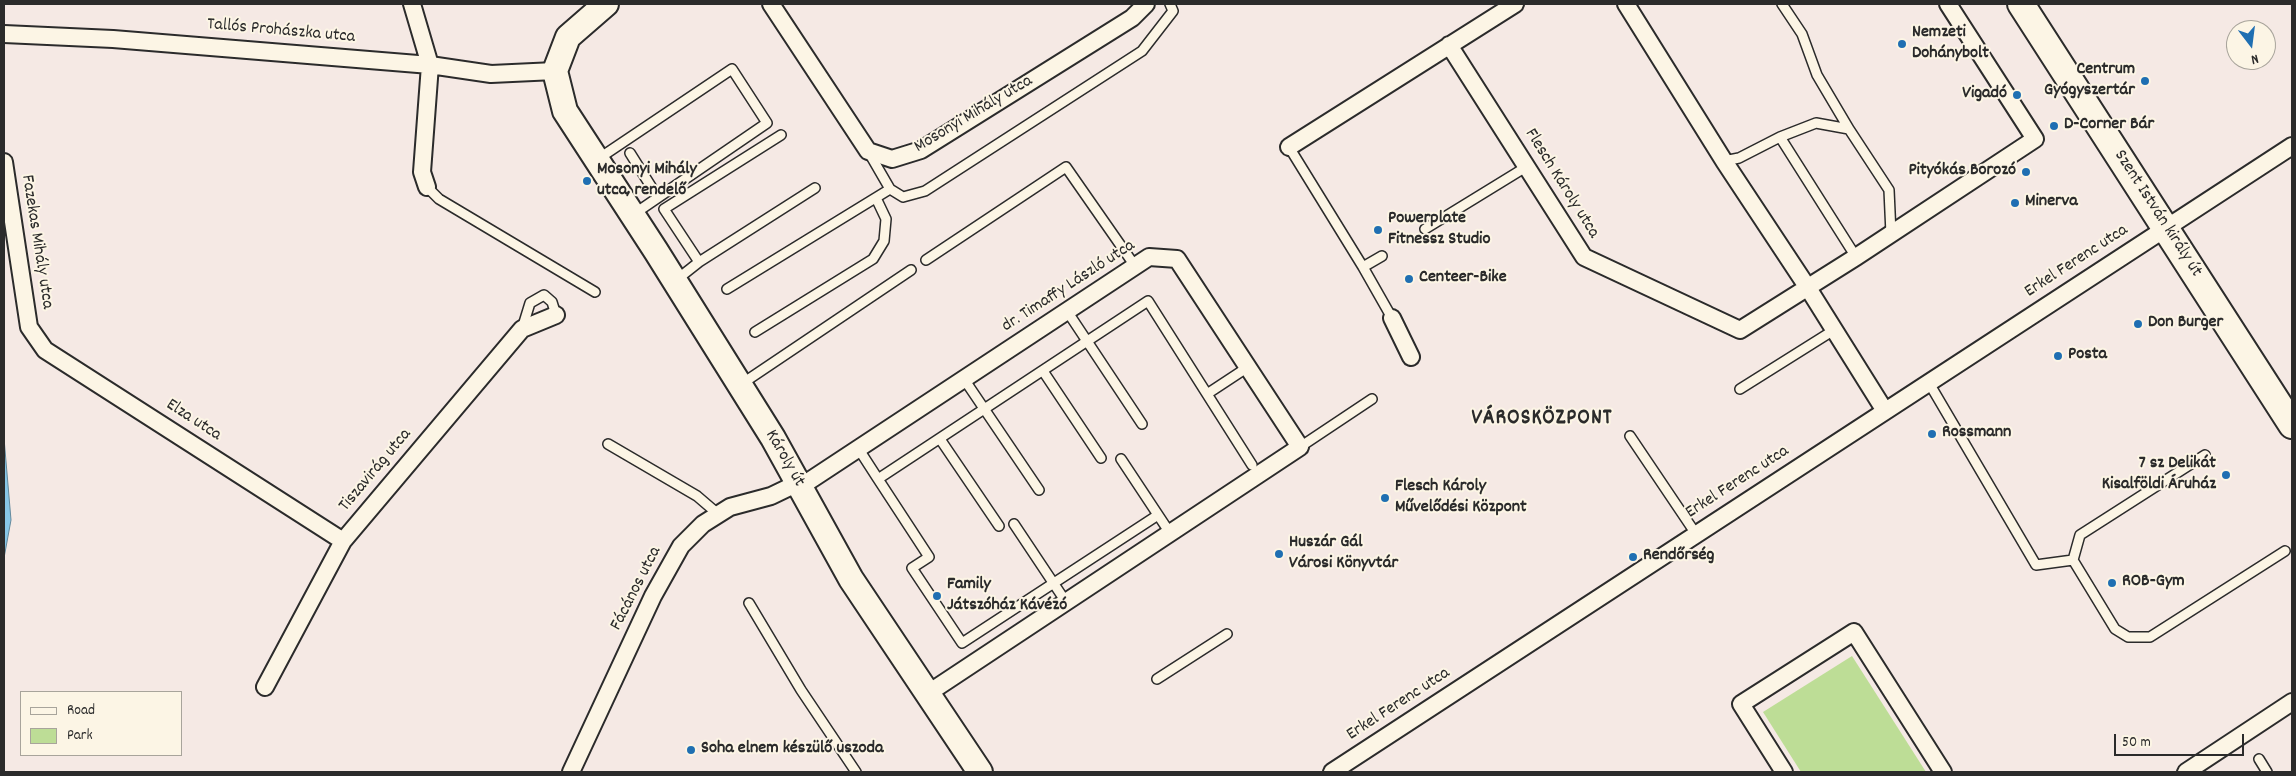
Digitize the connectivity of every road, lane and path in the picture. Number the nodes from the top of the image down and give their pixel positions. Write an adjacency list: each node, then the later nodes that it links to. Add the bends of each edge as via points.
1 (412, 4): 13 (street)
2 (606, 4): 14 (street, via 568,37)
3 (771, 4): 20 (street)
4 (1146, 4): 20 (street, Mosonyi Mihály utca, via 1132,18 921,150 892,159)
5 (1170, 4): 28 (lane, via 1173,11 1142,51 925,191 902,196)
6 (1515, 4): 12 (street)
7 (1626, 4): 23 (street)
8 (1782, 4): 15 (lane, via 1802,34 1817,75)
9 (1948, 4): 34 (street, via 2035,139)
10 (2020, 4): 32 (main road, Szent István király út)
11 (4, 34): 13 (street, Tallós Prohászka utca, via 113,39)
12 (1449, 45): 18 (street); 25 (street, Flesch Károly utca)
13 (430, 65): 14 (street, Tallós Prohászka utca, via 491,74); 26 (street, via 422,172)
14 (555, 71): 21 (street, via 565,111)
15 (1848, 129): 17 (lane, via 1816,123); 34 (lane, via 1889,190)
16 (781, 135): 38 (lane, via 664,209)
17 (1780, 137): 23 (lane, via 1739,158); 36 (lane)
18 (1289, 146): 40 (lane)
19 (2292, 146): 32 (street, Erkel Ferenc utca)
20 (868, 151): 28 (lane)
21 (592, 153): 29 (lane, via 604,154 732,69 767,123); 31 (street, Károly út)
22 (630, 153): 29 (lane)
23 (1724, 161): 43 (street)
24 (4, 162): 49 (street, Fazekas Mihály utca)
25 (1526, 167): 33 (lane); 43 (street, Flesch Károly utca, via 1584,258 1740,330)
26 (427, 187): 45 (lane, via 439,200)
27 (815, 188): 38 (lane)
28 (890, 190): 30 (lane)
29 (657, 196): 31 (lane)
30 (876, 198): 44 (lane); 52 (lane, via 886,219 884,241 873,259)
31 (632, 215): 42 (street, Károly út)
32 (2166, 227): 58 (street, Erkel Ferenc utca); 66 (main road, Szent István király út)
33 (1425, 228)
34 (1890, 234): 36 (street)
35 (1382, 256): 40 (lane)
36 (1856, 257): 43 (street)
37 (926, 260): 39 (lane, via 1066,167)
38 (699, 262): 42 (lane)
39 (1135, 266): 46 (street, dr. Timaffy László utca); 55 (street, dr. Timaffy László utca, via 1149,257 1177,259)
40 (1364, 267): 48 (lane)
41 (912, 270): 59 (lane)
42 (675, 281): 59 (street, Károly út)
43 (1808, 288): 51 (street)
44 (727, 289)
45 (595, 292)
46 (1067, 311): 53 (lane); 57 (street, dr. Timaffy László utca)
47 (556, 315): 50 (street, Tiszavirág utca); 50 (lane, via 552,302 544,294 530,303)
48 (1392, 318): 54 (street)
49 (29, 327): 85 (street, Elza utca, via 45,350)
50 (522, 329): 85 (street, Tiszavirág utca)
51 (1834, 330): 60 (lane); 64 (street)
52 (755, 332)
53 (1088, 342): 56 (lane); 61 (lane, via 1148,301); 65 (lane)
54 (1411, 357)
55 (1248, 367): 61 (lane); 70 (street, dr. Timaffy László utca)
56 (1044, 371): 63 (lane); 73 (lane)
57 (964, 379): 63 (lane); 71 (street, dr. Timaffy László utca)
58 (1929, 383): 64 (street, Erkel Ferenc utca); 87 (lane, via 2036,565)
59 (740, 385): 77 (street, Károly út)
60 (1740, 389)
61 (1207, 394): 75 (lane)
62 (1372, 399): 70 (lane)
63 (984, 410): 68 (lane); 78 (lane)
64 (1885, 412): 84 (street, Erkel Ferenc utca)
65 (1142, 424)
66 (2292, 425)
67 (1630, 436): 84 (lane)
68 (940, 439): 76 (lane); 82 (lane)
69 (608, 444): 79 (lane, via 697,496)
70 (1300, 447): 83 (street)
71 (858, 448): 76 (lane); 77 (street, dr. Timaffy László utca)
72 (2205, 454): 87 (lane, via 2080,535)
73 (1100, 458)
74 (1121, 459): 80 (lane)
75 (1252, 465)
76 (878, 479): 88 (lane, via 929,556 912,568 962,643)
77 (799, 485): 79 (street, Fácános utca, via 730,507); 94 (street, Károly út, via 851,579)
78 (1039, 490)
79 (718, 514): 97 (street, Fácános utca, via 681,546 653,596)
80 (1158, 515): 83 (lane); 88 (lane)
81 (1014, 524): 88 (lane)
82 (999, 526)
83 (1170, 533): 89 (street)
84 (1696, 534): 100 (street, Erkel Ferenc utca)
85 (343, 541): 93 (street, Tiszavirág utca)
86 (2285, 550): 87 (lane, via 2150,637 2128,637 2115,629)
87 (2073, 560)
88 (1054, 583): 89 (lane)
89 (1066, 602): 94 (street)
90 (748, 603): 98 (lane)
91 (1227, 634): 92 (lane)
92 (1158, 679)
93 (265, 687)
94 (928, 694): 99 (street, Károly út)
95 (2292, 702): 103 (street)
96 (2259, 759): 104 (lane)
97 (571, 772)
98 (856, 772)
99 (980, 772)
100 (1332, 772)
101 (1784, 772): 102 (street, via 1741,704 1854,632)
102 (1943, 772)
103 (2186, 772)
104 (2268, 772)

